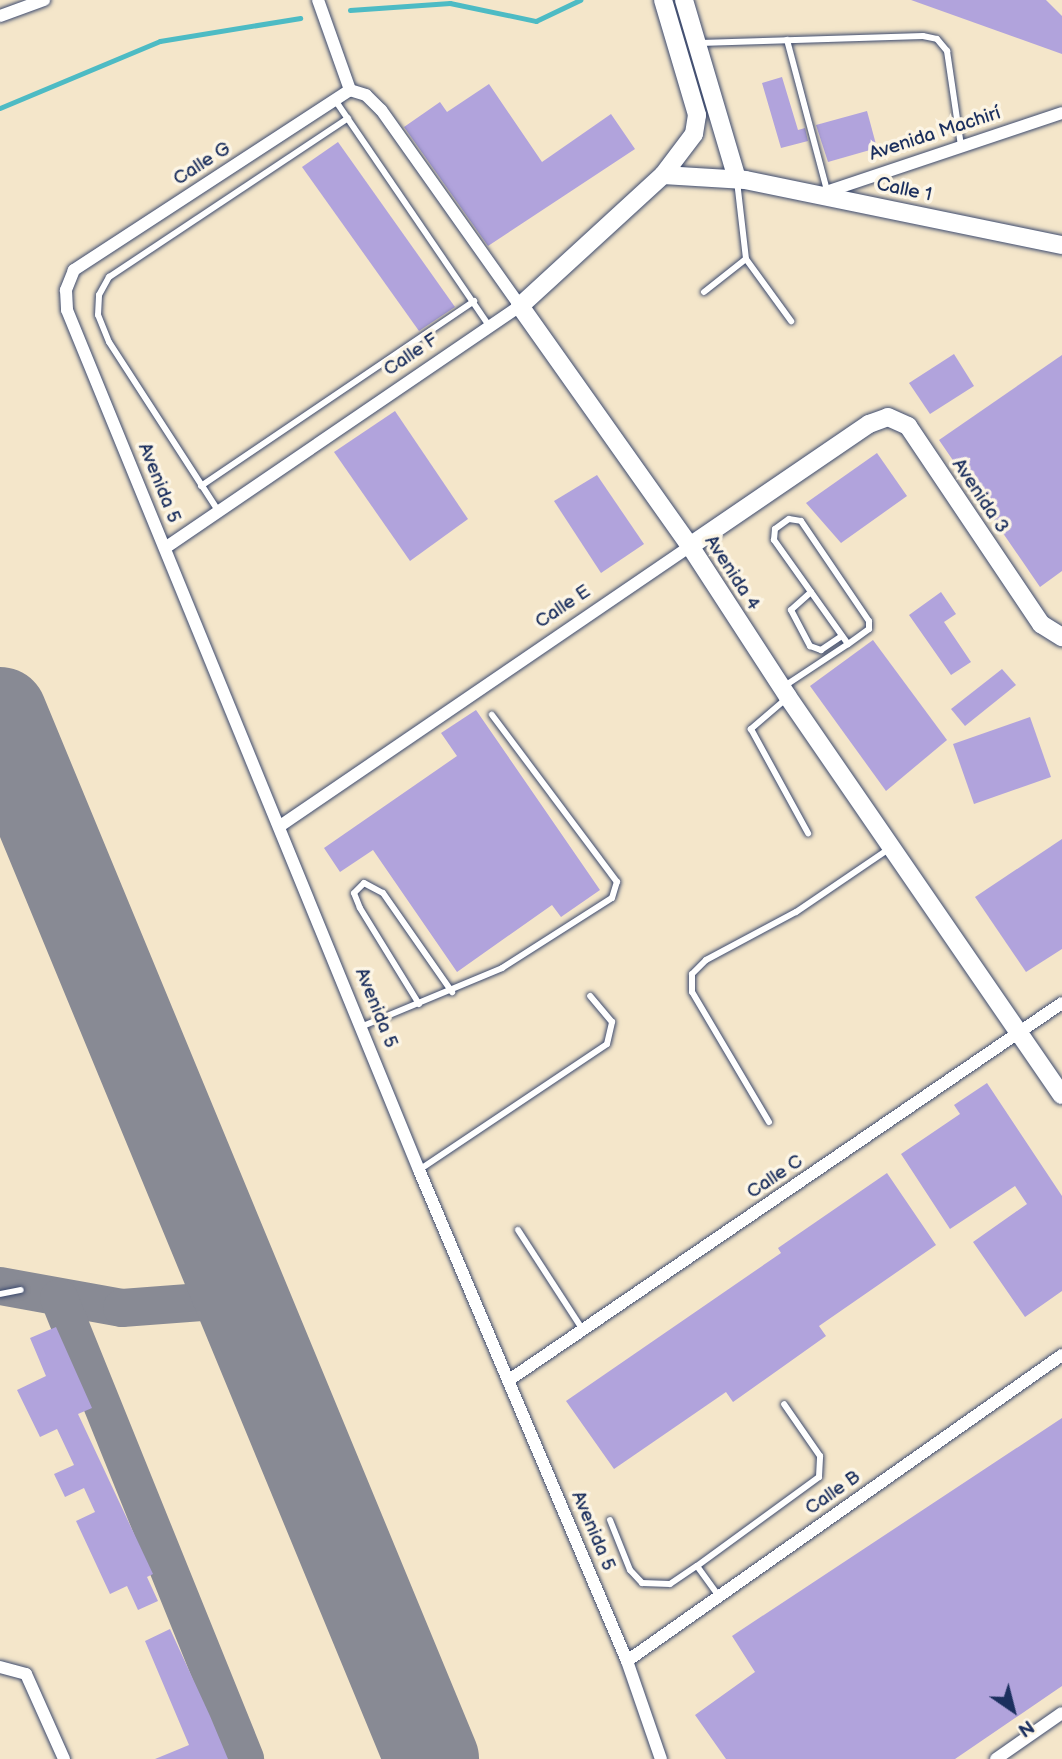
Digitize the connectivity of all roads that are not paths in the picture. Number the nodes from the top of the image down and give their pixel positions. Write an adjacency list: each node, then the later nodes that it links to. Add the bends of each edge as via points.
1 (44, 0): 5 (street)
2 (318, 0): 8 (street)
3 (663, 0): 13 (main road, Calle F, via 697,115 694,134)
4 (684, 0): 7 (main road)
5 (0, 16)
6 (787, 40): 7 (lane); 12 (lane, via 937,39 947,51); 15 (lane)
7 (696, 43): 14 (main road)
8 (350, 90): 9 (street, Calle G); 21 (street, Avenida 4, via 366,95 381,110)
9 (335, 100): 11 (lane); 18 (street, Calle G)
10 (1062, 113): 12 (street, Avenida Machirí)
11 (348, 118): 20 (lane); 25 (lane, via 109,277 99,295 98,315 109,342)
12 (961, 146): 15 (street, Avenida Machirí)
13 (663, 175): 14 (main road, Calle 1); 21 (main road, Calle F)
14 (737, 179): 15 (main road, Calle 1); 17 (lane)
15 (824, 192): 16 (main road, Calle 1)
16 (1062, 245)
17 (746, 259): 19 (lane); 22 (lane)
18 (74, 270): 28 (street, Avenida 5, via 66,290 67,310)
19 (704, 292)
20 (474, 301): 23 (lane); 25 (lane)
21 (520, 306): 23 (street, Calle F); 27 (main road, Avenida 4)
22 (791, 321)
23 (489, 327): 26 (street, Calle F)
24 (869, 424): 27 (main road, Calle E); 31 (main road, Avenida 3, via 888,417 908,426 1041,624)
25 (201, 486): 26 (lane)
26 (219, 512): 28 (street, Calle F)
27 (690, 546): 33 (main road, Avenida 4); 35 (street, Calle E)
28 (165, 548): 35 (street, Avenida 5)
29 (811, 592): 30 (lane); 30 (lane, via 791,610 810,646 821,650); 32 (lane, via 772,534 789,519 801,522 866,614 869,629)
30 (842, 636): 32 (lane)
31 (1062, 637)
32 (848, 644): 33 (lane)
33 (785, 693): 36 (lane, via 751,729); 37 (main road, Avenida 4)
34 (492, 715): 38 (lane, via 617,882 612,898 502,968)
35 (280, 825): 42 (street, Avenida 5)
36 (808, 833)
37 (891, 847): 43 (main road, Avenida 4); 45 (lane, via 796,912 706,960 692,974 692,992)
38 (452, 992): 41 (lane); 41 (lane, via 383,893 364,883 354,893 360,908)
39 (590, 996): 46 (lane, via 612,1022 607,1044)
40 (1062, 1003): 43 (street, Calle C)
41 (419, 1004): 42 (lane)
42 (363, 1026): 46 (street, Avenida 5)
43 (1018, 1035): 44 (main road, Avenida 4); 50 (street, Calle C)
44 (1062, 1095)
45 (769, 1122)
46 (419, 1170): 52 (street, Avenida 5)
47 (518, 1230): 50 (lane)
48 (21, 1290): 49 (lane)
49 (0, 1294)
50 (583, 1330): 52 (street, Calle C)
51 (1062, 1355): 56 (street, Calle B)
52 (509, 1380): 57 (street, Avenida 5)
53 (784, 1404): 55 (lane, via 820,1456 819,1478)
54 (610, 1520): 55 (lane, via 630,1570 642,1583 670,1584)
55 (698, 1566): 56 (lane)
56 (719, 1596): 57 (street, Calle B)
57 (626, 1661): 61 (street, Avenida 5)
58 (0, 1667): 60 (street, via 26,1674)
59 (1062, 1713): 62 (street)
60 (64, 1759)
61 (661, 1759)
62 (996, 1759)

